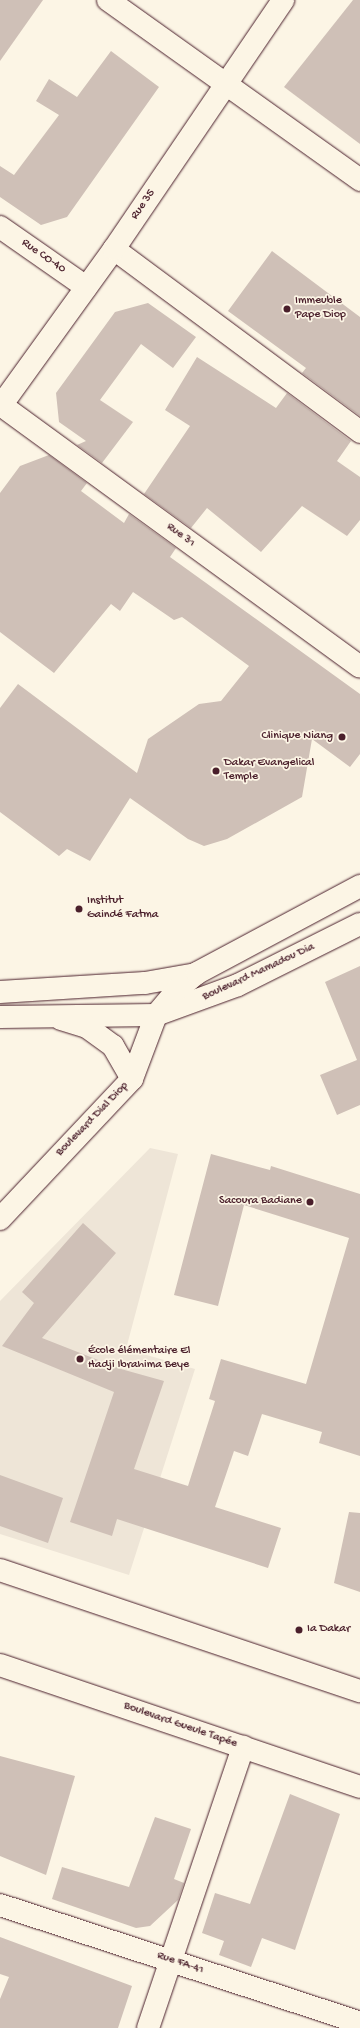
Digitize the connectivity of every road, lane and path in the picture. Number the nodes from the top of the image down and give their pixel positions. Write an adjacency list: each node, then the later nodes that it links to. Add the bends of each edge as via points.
1 (108, 0): 3 (street)
2 (283, 0): 3 (street, Rue 35)
3 (225, 84): 4 (street); 6 (street, Rue 35)
4 (360, 180)
5 (0, 227): 7 (street, Rue CO-40)
6 (114, 249): 7 (street, Rue 35); 9 (street)
7 (86, 288): 8 (street, Rue 35)
8 (0, 406): 10 (street, Rue 31)
9 (360, 432)
10 (360, 667)
11 (360, 886): 13 (street)
12 (360, 924): 16 (street, Boulevard Mamadou Dia, via 238,985)
13 (197, 973): 14 (street, via 145,983); 16 (street, Boulevard Dial Diop)
14 (0, 992)
15 (45, 1014): 16 (street); 17 (street); 18 (street, via 86,1027 113,1046)
16 (156, 1015): 18 (street, Boulevard Dial Diop)
17 (0, 1017)
18 (132, 1079): 19 (street, Boulevard Dial Diop)
19 (0, 1219)
20 (0, 1570): 22 (street)
21 (0, 1665): 23 (street, Boulevard Gueule Tapée)
22 (360, 1691)
23 (243, 1747): 24 (street, Boulevard Gueule Tapée); 26 (street)
24 (360, 1787)
25 (0, 1905): 26 (street, Rue FA-41)
26 (169, 1960): 27 (street, Rue FA-41); 28 (street)
27 (360, 2023)
28 (148, 2028)

